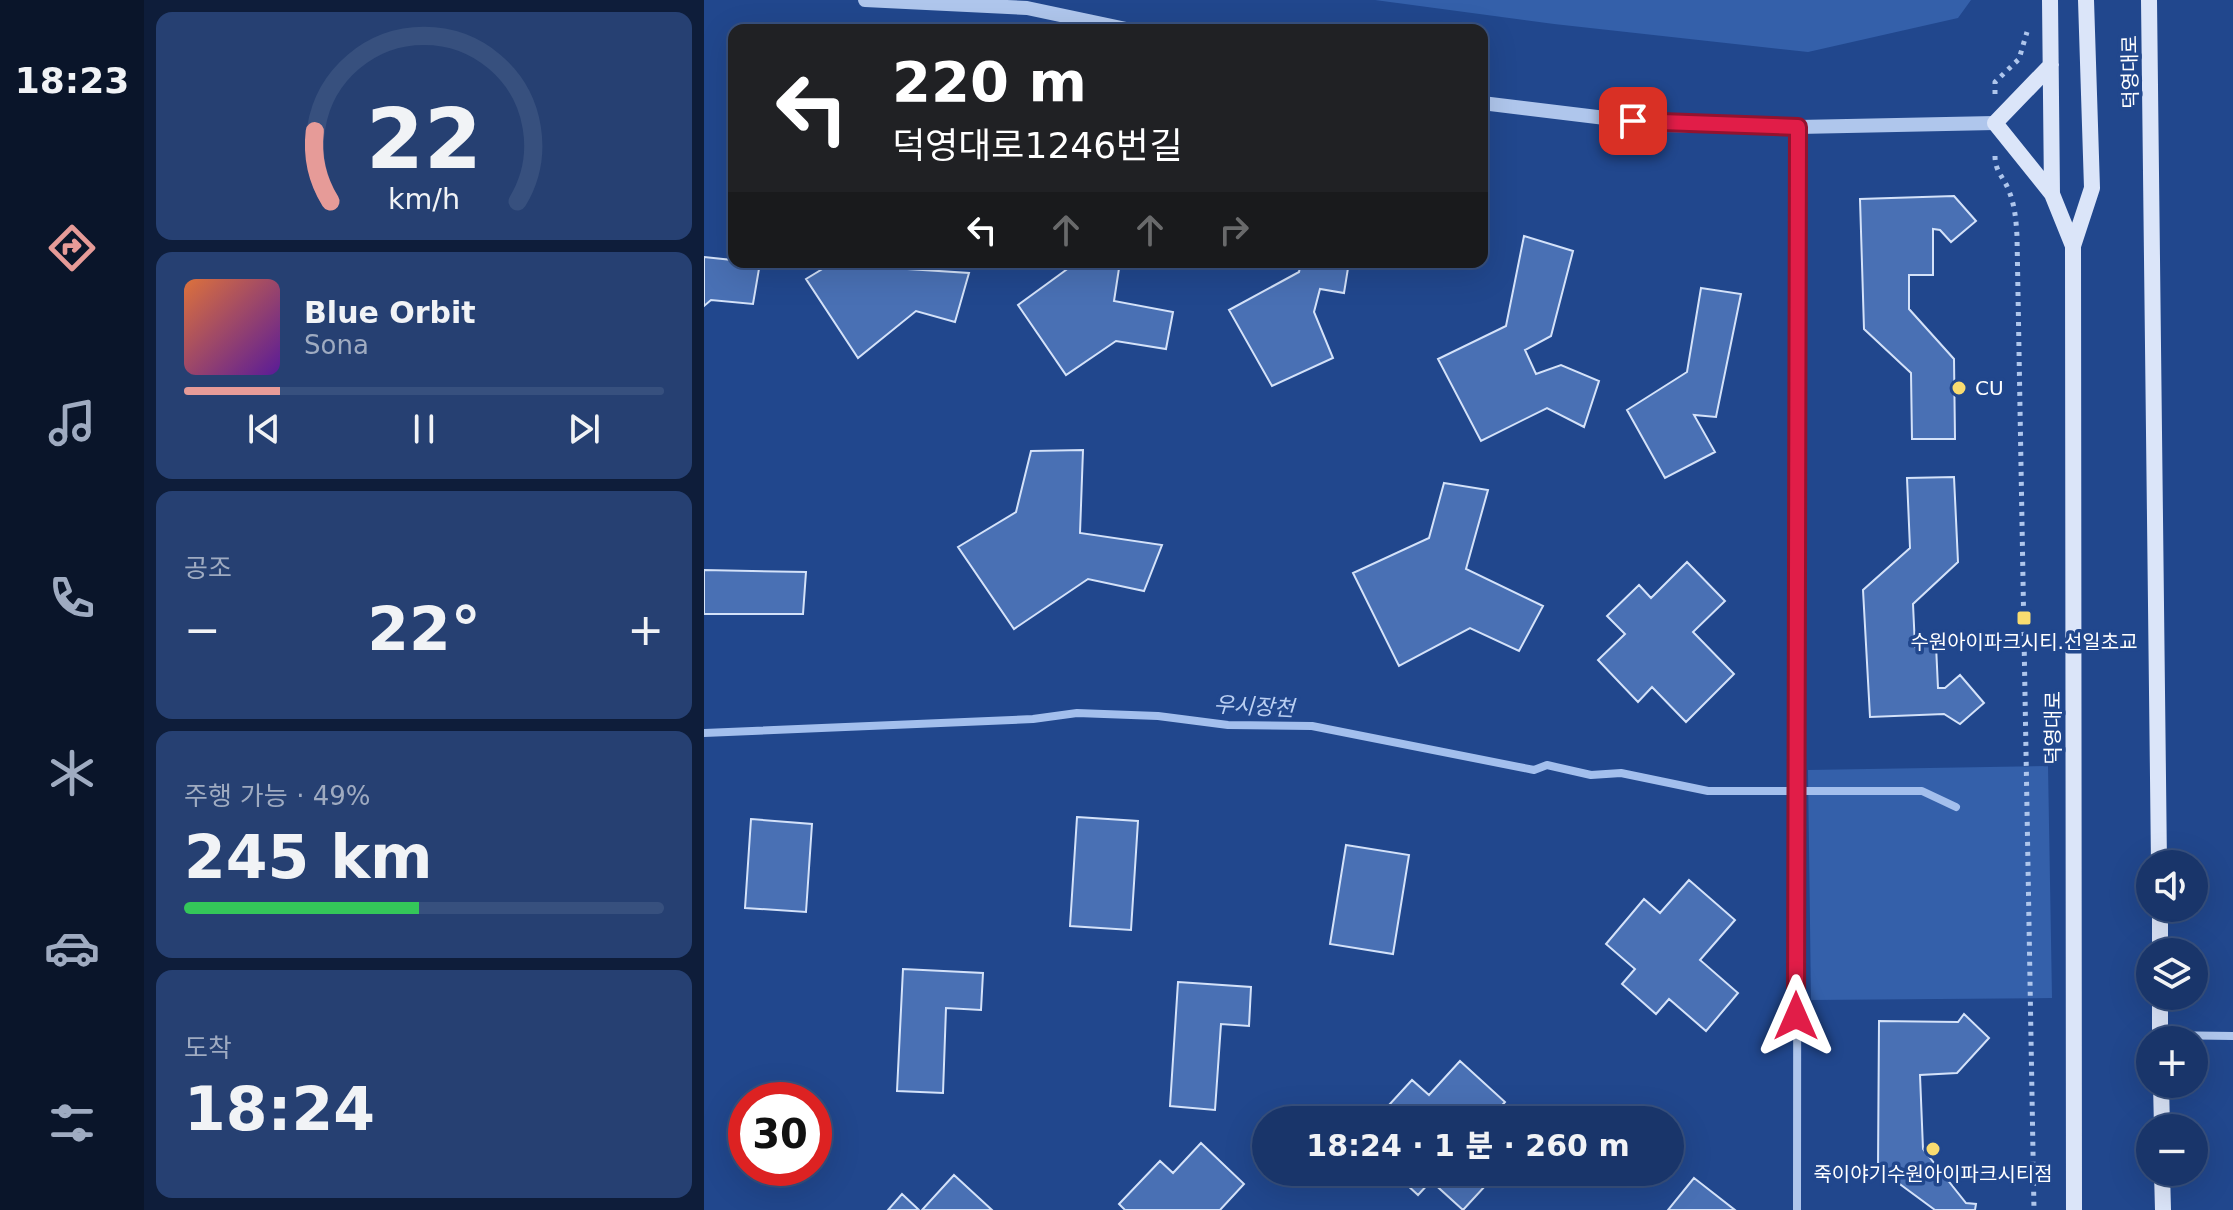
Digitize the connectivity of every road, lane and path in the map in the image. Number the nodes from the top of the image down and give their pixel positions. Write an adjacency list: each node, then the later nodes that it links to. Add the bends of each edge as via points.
1 (865, 0): 5 (street, via 1027,8)
2 (2050, 0): 7 (main road, 덕영대로)
3 (2086, 0): 14 (main road, 덕영대로, via 2092,188)
4 (2149, 0): 15 (main road, 덕영대로)
5 (1103, 24)
6 (2027, 27): 8 (path, via 2019,59)
7 (2051, 65): 10 (main road); 13 (main road, 덕영대로)
8 (1995, 82)
9 (1488, 104): 11 (street, via 1663,125)
10 (1995, 123): 11 (street); 13 (main road)
11 (1798, 127): 19 (street)
12 (1995, 169): 20 (path, via 2008,187 2017,236)
13 (2052, 194): 14 (main road, 덕영대로)
14 (2073, 246): 21 (main road, 덕영대로)
15 (2159, 850)
16 (2208, 1036): 17 (street)
17 (2233, 1036)
18 (2162, 1186): 22 (main road)
19 (1797, 1210)
20 (2034, 1210)
21 (2074, 1210)
22 (2163, 1210)

